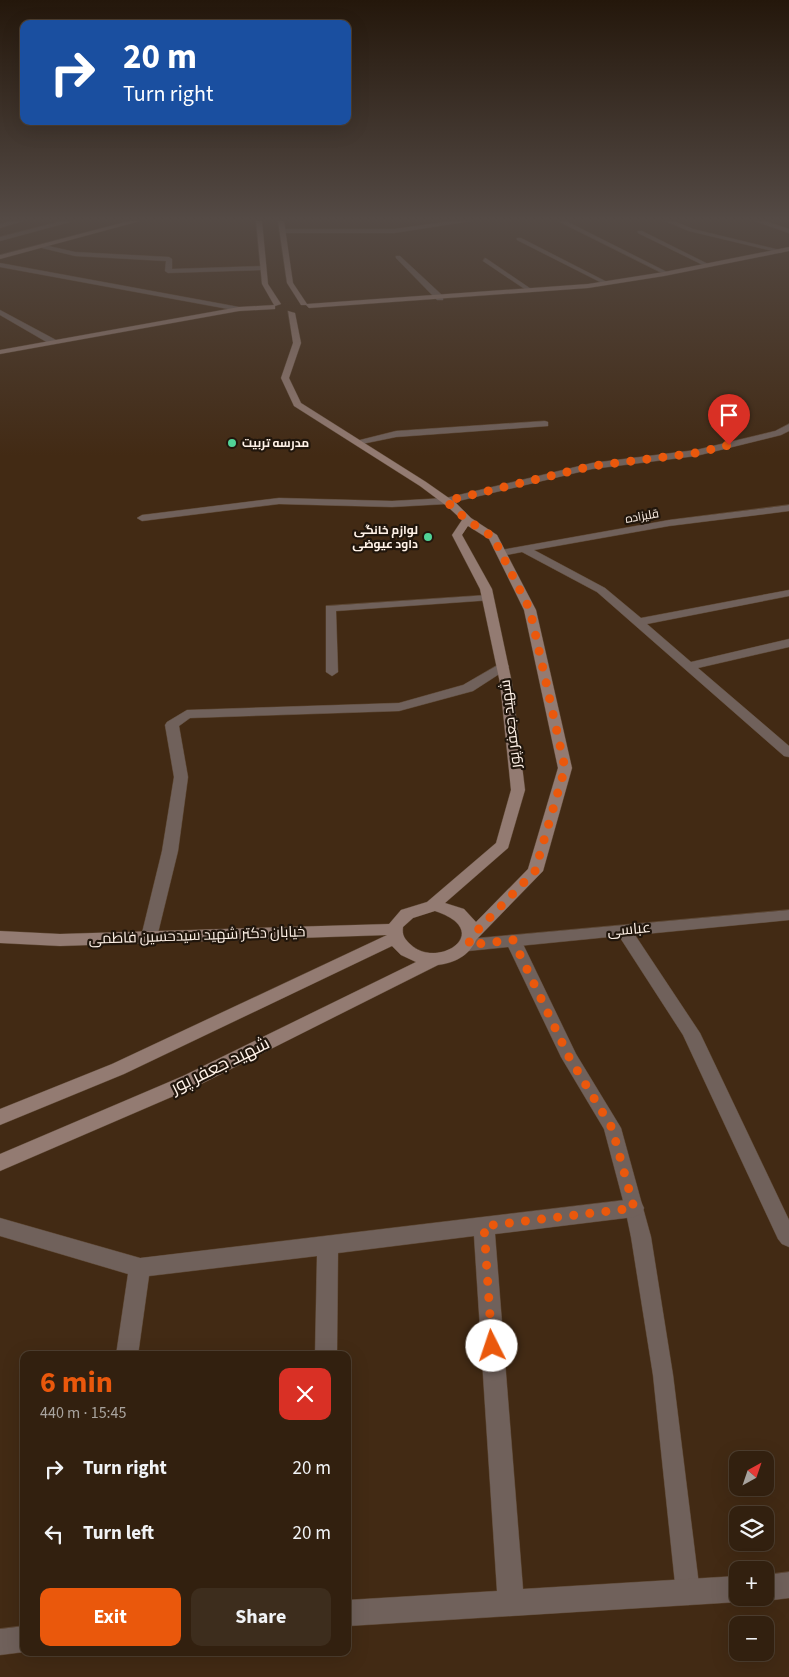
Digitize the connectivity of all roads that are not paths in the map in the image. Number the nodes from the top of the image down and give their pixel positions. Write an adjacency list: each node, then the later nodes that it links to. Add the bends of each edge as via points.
1 (182, 299): 7 (street)
2 (272, 299): 6 (street)
3 (302, 299): 5 (street)
4 (412, 299): 5 (street)
5 (306, 304): 6 (street, via 288,302); 9 (street, via 308,309)
6 (274, 305): 7 (street); 9 (street, via 274,310)
7 (239, 310): 10 (street)
8 (0, 312): 10 (street)
9 (291, 313): 16 (street, via 297,344 285,378 297,404)
10 (53, 342): 11 (street)
11 (0, 352)
12 (545, 424): 16 (street, via 396,434)
13 (789, 427): 14 (street)
14 (778, 432): 15 (street); 17 (street, via 696,453 592,466)
15 (789, 432)
16 (357, 442): 17 (street)
17 (446, 501): 19 (street, via 392,504 279,501); 20 (street)
18 (789, 508): 21 (street, قلیزاده, via 669,524)
19 (142, 518)
20 (467, 520): 22 (street, via 493,537); 24 (street, شهید جعفر پور, via 457,535)
21 (524, 549): 22 (street, قلیزاده); 25 (street, via 601,590)
22 (501, 553): 38 (street, via 530,610 565,768 535,871)
23 (789, 593): 25 (street)
24 (488, 598): 27 (street, شهید جعفر پور); 29 (street, via 330,608)
25 (639, 622): 28 (street)
26 (789, 642): 28 (street)
27 (503, 666): 31 (street, شهید جعفر پور, via 518,790 503,845); 36 (street, via 468,688 399,707 187,714 172,725 181,777 170,851)
28 (690, 666): 30 (street)
29 (332, 672)
30 (786, 747)
31 (432, 906): 34 (street, via 405,914); 38 (street, via 447,908 465,918 471,927)
32 (789, 916): 33 (street, عباسی)
33 (623, 929): 37 (street, عباسی); 45 (street, via 691,1032)
34 (395, 933): 36 (street, خیابان دکتر شهید سیدحسین فاطمی); 39 (street, via 401,947 410,954); 40 (street, via 118,1069)
35 (0, 936): 36 (street, خیابان دکتر شهید سیدحسین فاطمی, via 60,940)
36 (149, 937)
37 (513, 940): 38 (street, عباسی); 42 (lane, via 569,1057 612,1128)
38 (470, 941): 39 (street, via 461,952)
39 (436, 959): 41 (street, شهید جعفر پور, via 190,1081)
40 (0, 1117)
41 (0, 1163)
42 (634, 1208): 43 (street); 53 (lane, via 642,1238 664,1375)
43 (484, 1226): 46 (street); 54 (street)
44 (0, 1227): 47 (street)
45 (789, 1238)
46 (328, 1246): 47 (street); 49 (street)
47 (140, 1268): 48 (street)
48 (129, 1351)
49 (326, 1351)
50 (789, 1586): 51 (street)
51 (774, 1587)
52 (729, 1590): 53 (street)
53 (688, 1593): 54 (street)
54 (511, 1603): 55 (street)
55 (351, 1613)
56 (20, 1640): 57 (street)
57 (0, 1642)

